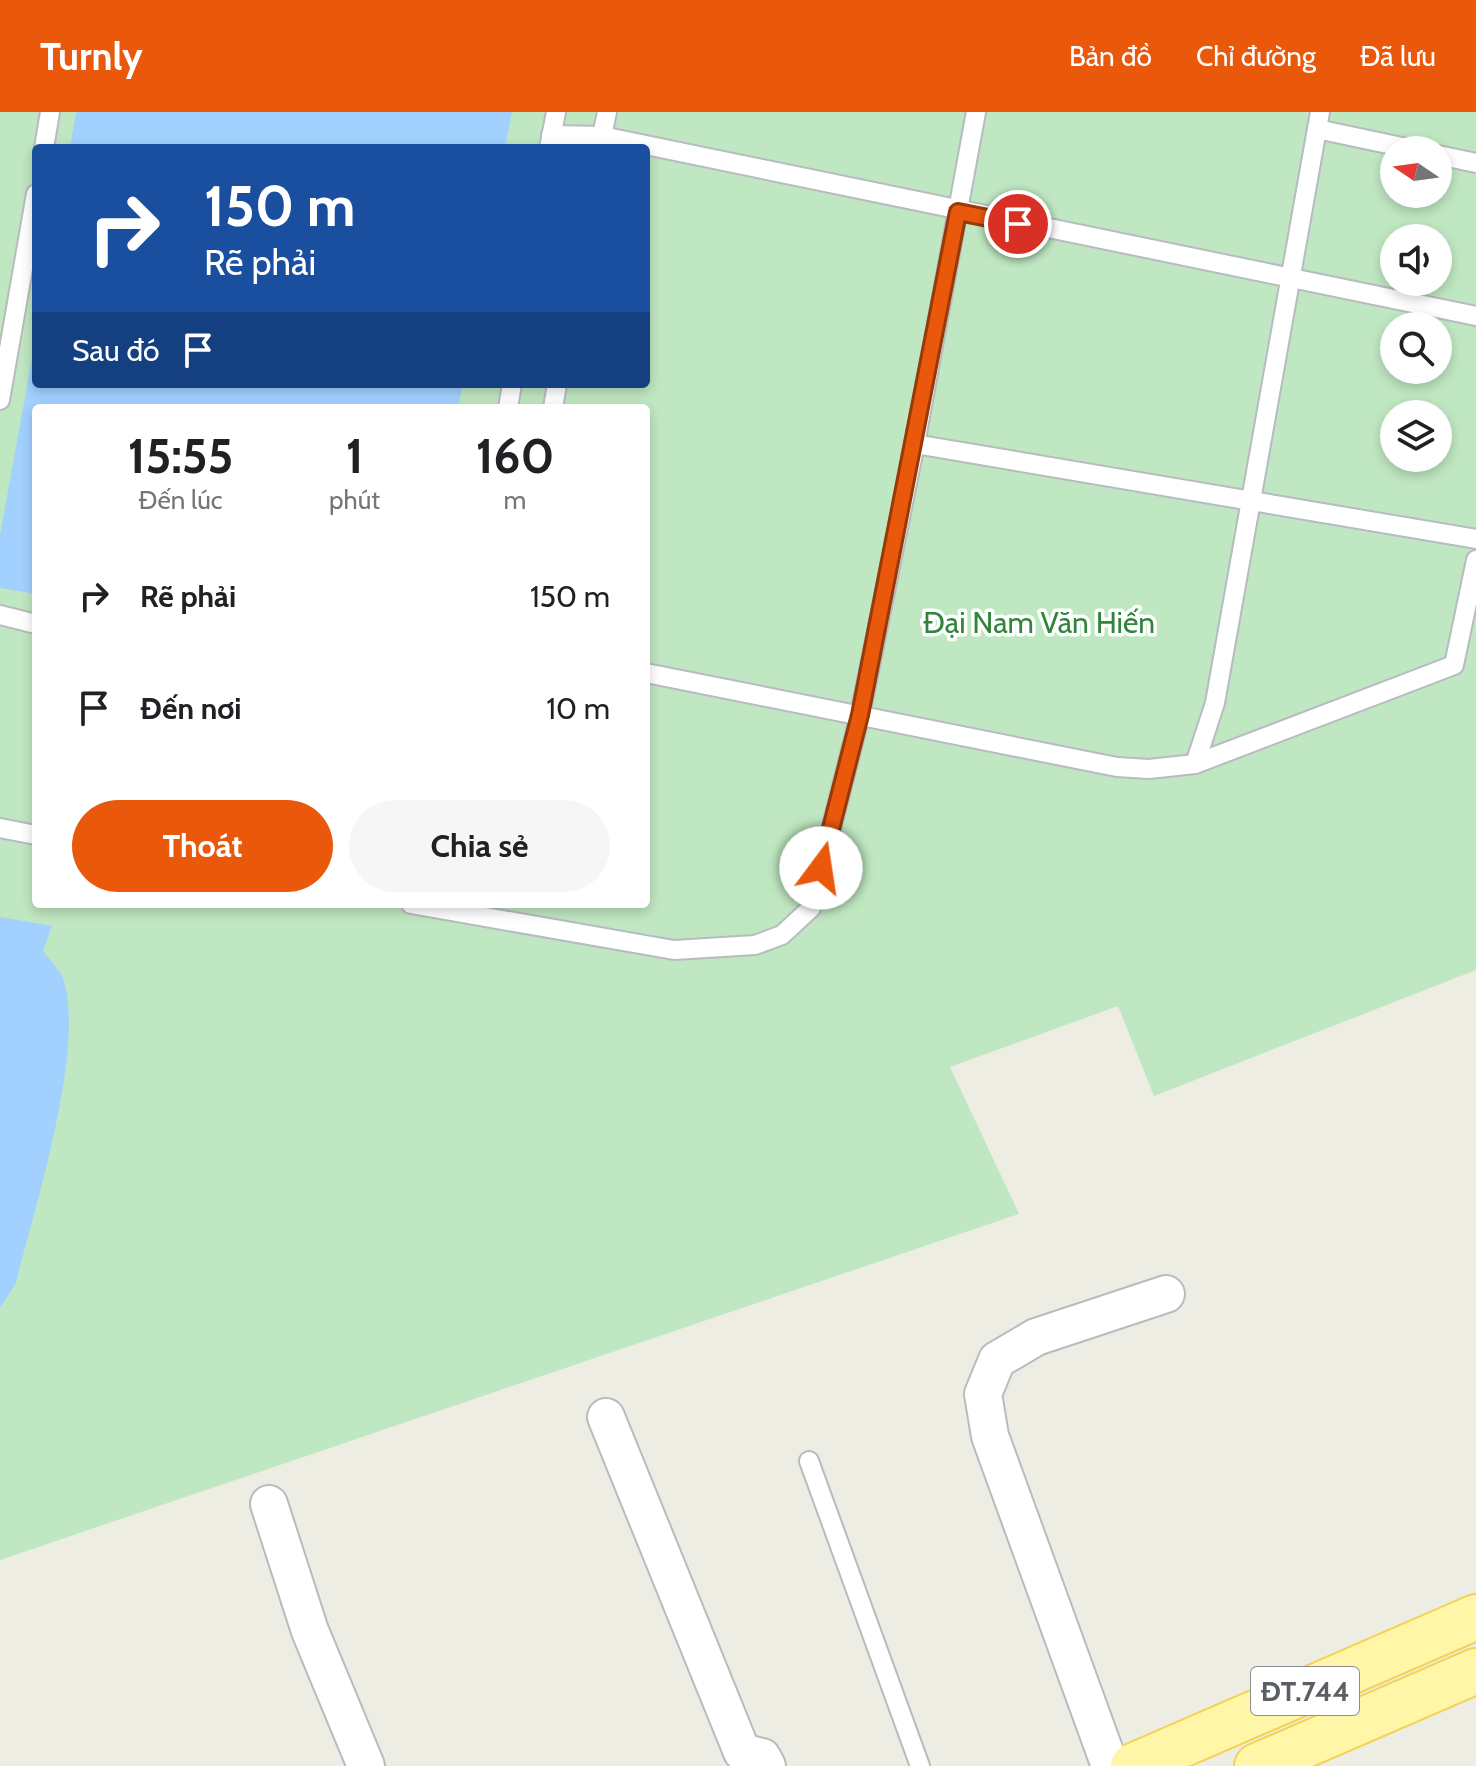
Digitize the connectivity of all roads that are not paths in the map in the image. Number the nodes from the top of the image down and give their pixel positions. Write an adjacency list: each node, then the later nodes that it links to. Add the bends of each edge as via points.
1 (50, 112): 9 (lane)
2 (556, 112): 7 (lane)
3 (607, 112): 8 (lane)
4 (976, 112): 13 (lane)
5 (1318, 121): 6 (lane); 15 (lane)
6 (1380, 139)
7 (550, 142): 8 (lane)
8 (601, 142)
9 (45, 144)
10 (650, 152): 13 (lane)
11 (1452, 158): 12 (lane)
12 (1476, 163)
13 (958, 212): 15 (lane); 18 (lane)
14 (32, 217): 17 (lane)
15 (1288, 278): 16 (lane); 19 (lane)
16 (1476, 316)
17 (0, 400)
18 (915, 444): 19 (lane); 25 (lane)
19 (1250, 501): 20 (lane); 26 (lane, via 1215,703)
20 (1476, 539)
21 (1476, 560): 26 (lane, via 1454,665)
22 (0, 615): 23 (lane)
23 (32, 623)
24 (650, 674): 25 (lane)
25 (860, 715): 26 (lane, via 1117,767); 29 (lane, via 811,908 782,935 755,945 674,950)
26 (1195, 764)
27 (0, 828): 28 (lane)
28 (32, 834)
29 (434, 908)
30 (1166, 1294): 39 (street, via 1036,1337 997,1360 983,1394 995,1450)
31 (606, 1417): 37 (street, via 742,1752 762,1757)
32 (809, 1461): 38 (lane)
33 (269, 1504): 36 (street, via 310,1631)
34 (1476, 1617): 40 (main road, ĐT.744)
35 (1476, 1671): 41 (main road, ĐT.744)
36 (366, 1766)
37 (767, 1766)
38 (920, 1766)
39 (1110, 1766)
40 (1133, 1766)
41 (1257, 1766)

